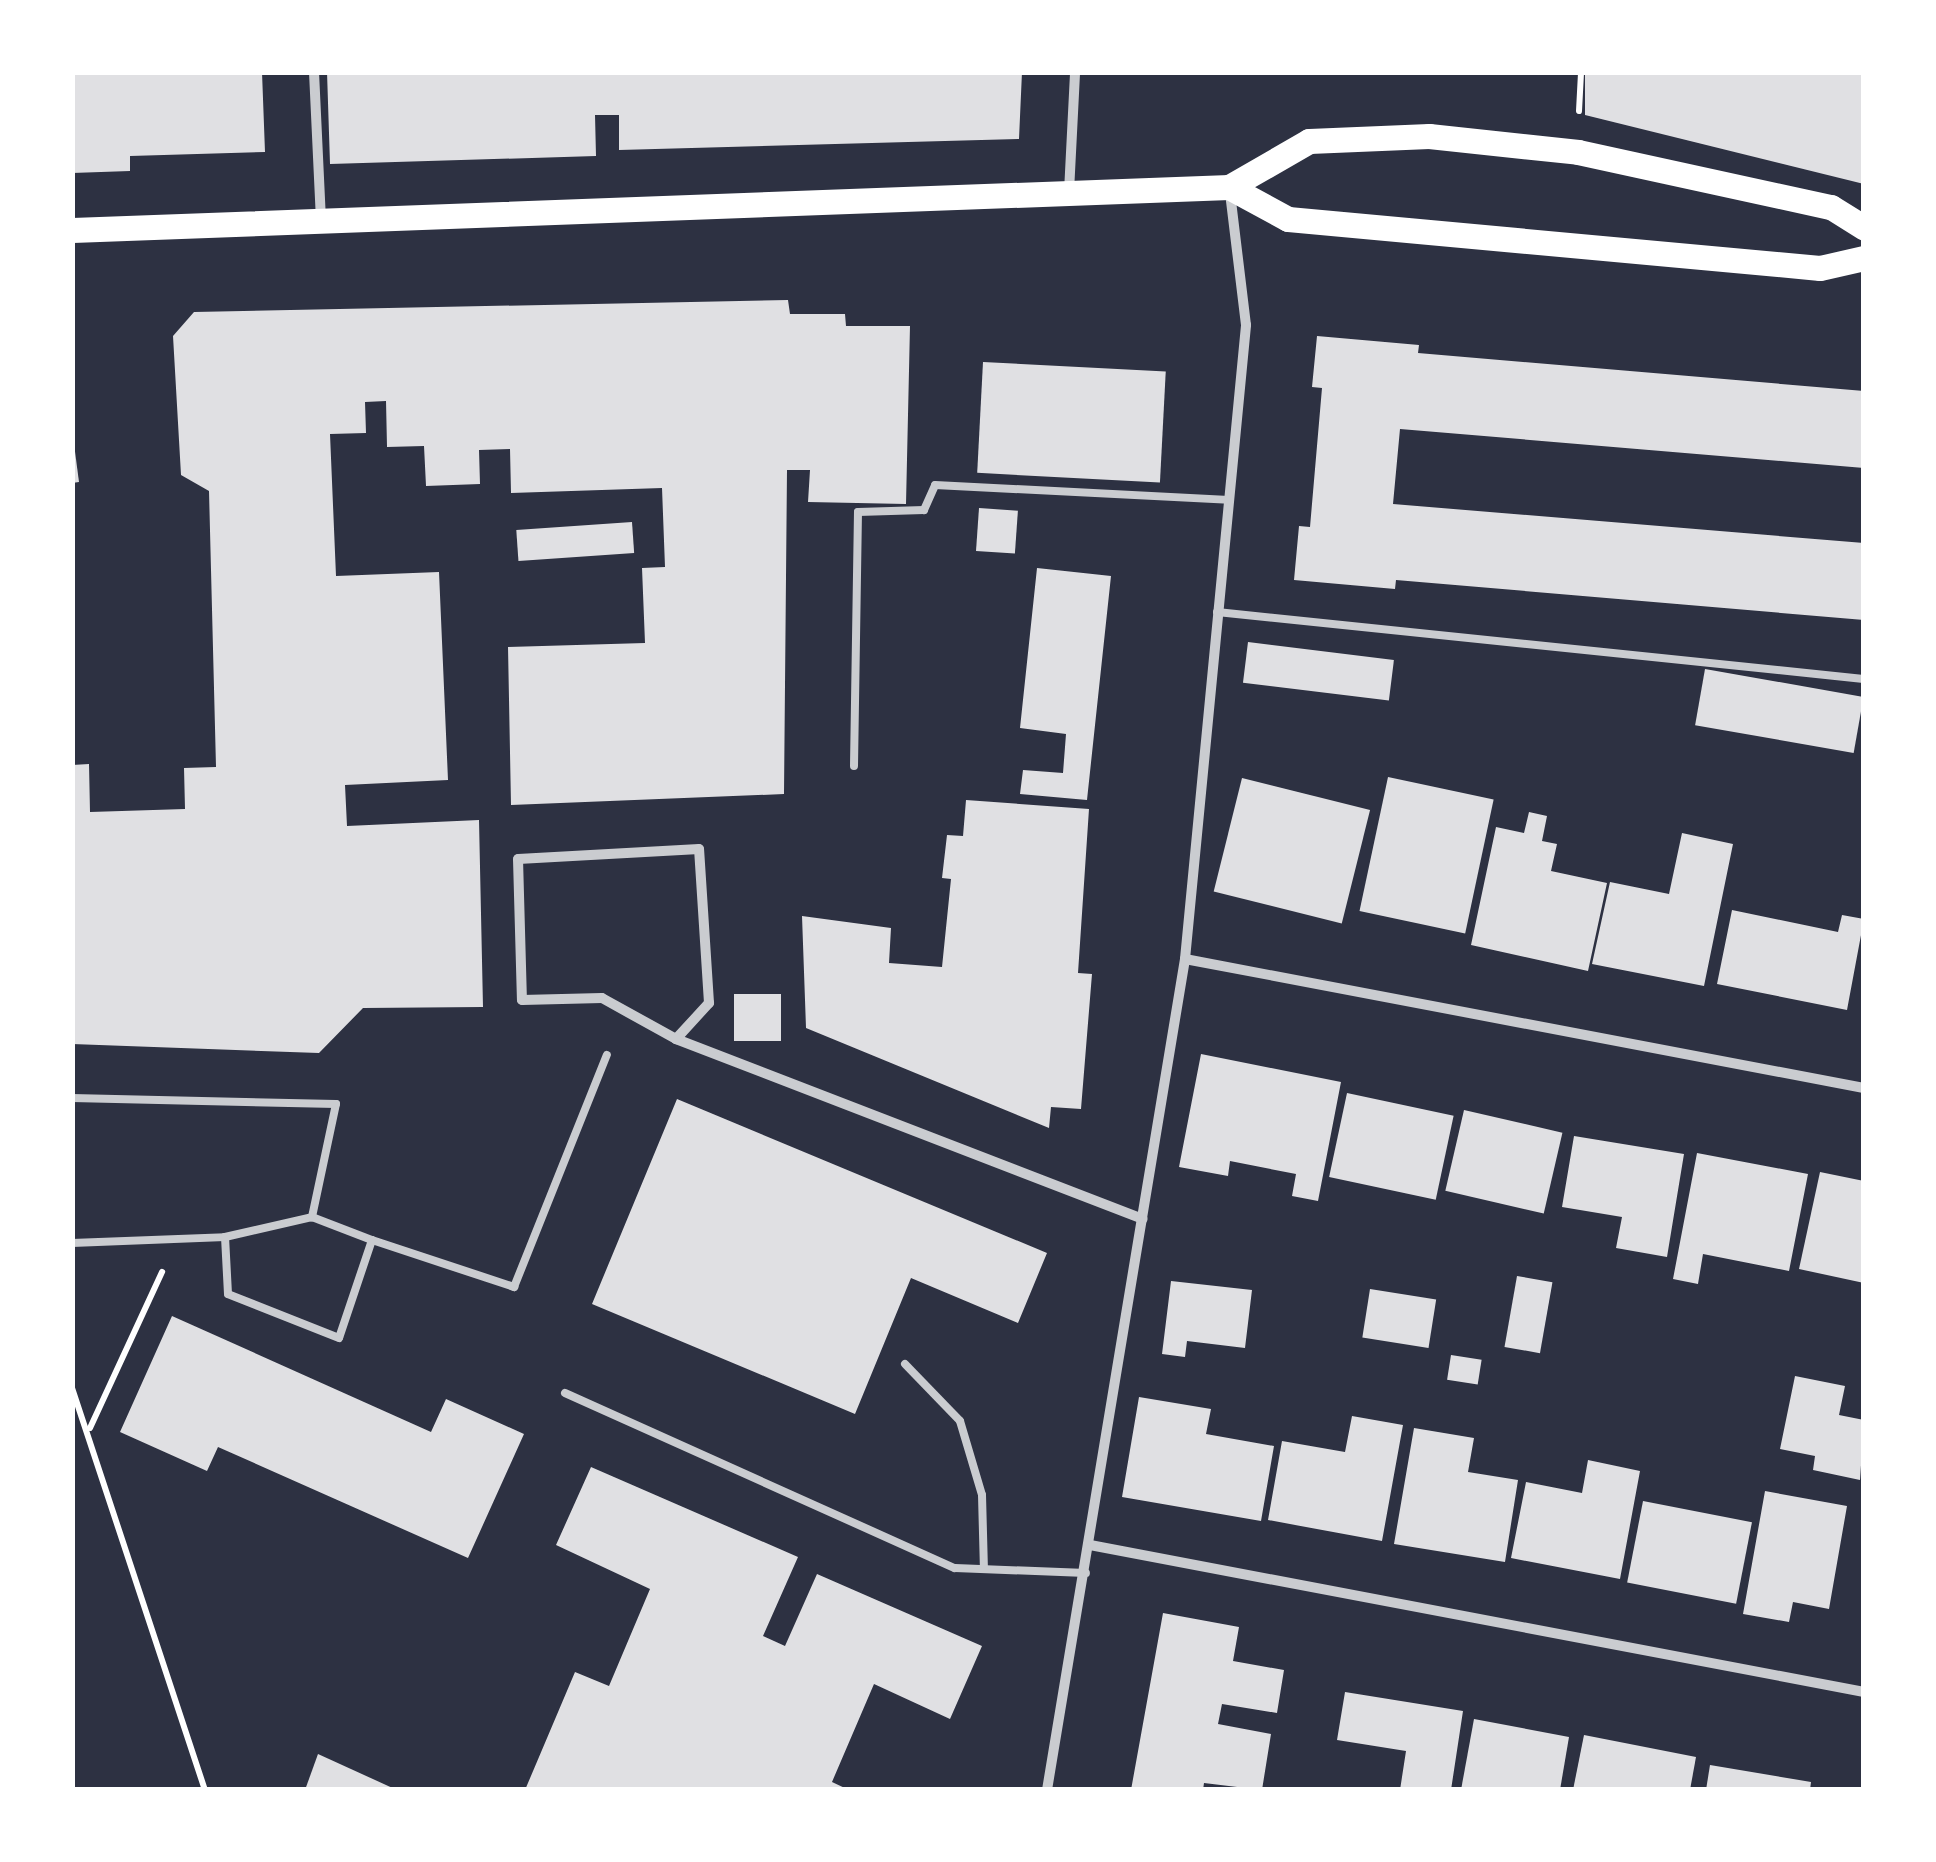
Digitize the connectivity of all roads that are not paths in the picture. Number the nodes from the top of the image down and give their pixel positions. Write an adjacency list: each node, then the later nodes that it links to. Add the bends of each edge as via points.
1 (314, 72): 5 (street)
2 (1075, 72): 4 (street)
3 (1229, 187): 4 (main road); 6 (main road, via 1308,140 1429,136 1578,152 1830,207); 8 (main road, via 1288,219 1820,268); 9 (street, via 1246,325)
4 (1068, 193): 5 (main road)
5 (321, 223): 7 (main road)
6 (1864, 228)
7 (72, 230)
8 (1864, 258)
9 (1229, 500): 10 (street); 12 (lane, via 934,485 924,510 858,512)
10 (1217, 612): 11 (lane); 13 (street)
11 (1864, 680)
12 (854, 766)
13 (1185, 959): 16 (street); 19 (street)
14 (676, 1039): 14 (street, via 602,998 522,1000 518,859 700,849 709,1003); 19 (street)
15 (607, 1055): 21 (lane, via 514,1287)
16 (1864, 1088)
17 (72, 1098): 18 (lane, via 336,1104)
18 (312, 1217): 20 (lane); 21 (lane)
19 (1144, 1219): 25 (street)
20 (225, 1238): 21 (lane, via 228,1294 339,1338); 22 (lane)
21 (372, 1240)
22 (72, 1244)
23 (905, 1364): 26 (lane, via 960,1421 982,1495)
24 (565, 1394): 26 (lane, via 955,1568)
25 (1090, 1545): 27 (street); 28 (street)
26 (984, 1569): 27 (lane)
27 (1086, 1573): 29 (street)
28 (1864, 1692)
29 (1046, 1790)

